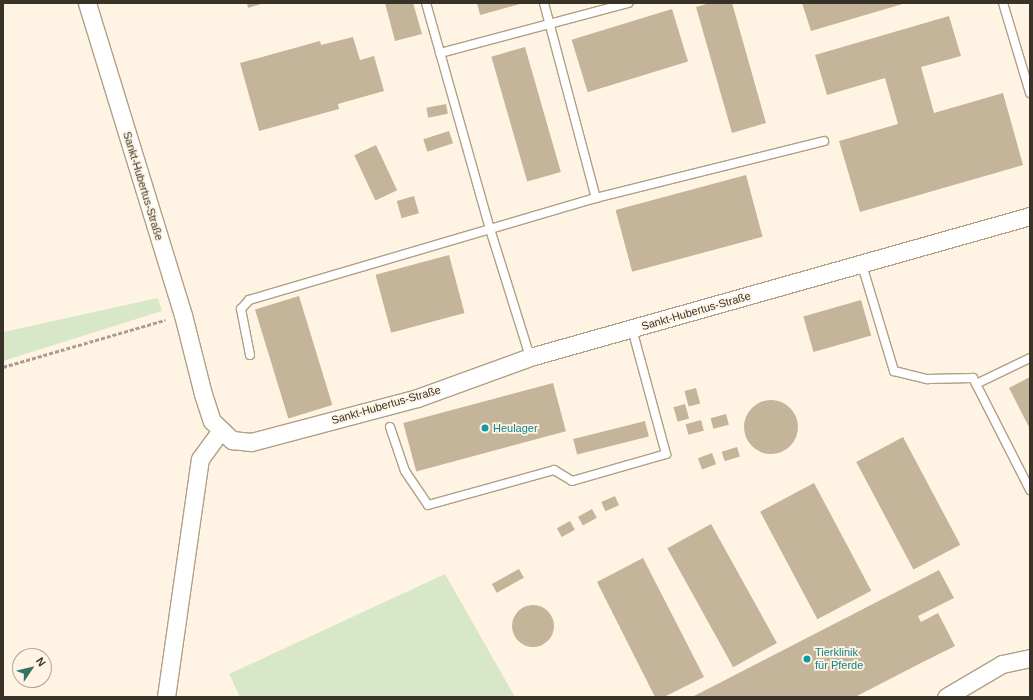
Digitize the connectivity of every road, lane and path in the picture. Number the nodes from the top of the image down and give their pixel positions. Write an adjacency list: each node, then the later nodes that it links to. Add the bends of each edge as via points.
1 (87, 3): 14 (street, Sankt-Hubertus-Straße)
2 (426, 3): 7 (lane)
3 (544, 3): 6 (lane)
4 (628, 3): 6 (lane)
5 (1003, 3): 8 (lane)
6 (550, 25): 7 (lane); 10 (lane)
7 (440, 53): 12 (lane)
8 (1030, 93)
9 (824, 141): 10 (lane)
10 (596, 198): 12 (lane)
11 (1030, 216): 13 (street, Sankt-Hubertus-Straße)
12 (490, 229): 16 (lane, via 249,300 241,309); 17 (lane)
13 (862, 265): 15 (street, Sankt-Hubertus-Straße); 20 (lane, via 894,371 927,379 973,378)
14 (183, 314): 19 (path); 22 (street, Sankt-Hubertus-Straße, via 212,421)
15 (632, 329): 17 (street, Sankt-Hubertus-Straße); 21 (lane, via 666,454 572,481 554,470 428,505 405,471)
16 (250, 355)
17 (530, 357): 22 (street, Sankt-Hubertus-Straße, via 417,398 251,442 232,440)
18 (1030, 358): 20 (lane)
19 (3, 367)
20 (976, 384): 23 (lane)
21 (390, 427)
22 (222, 430): 25 (street, via 200,459)
23 (1030, 490)
24 (1030, 658): 26 (street, via 1002,664)
25 (166, 697)
26 (946, 697)

